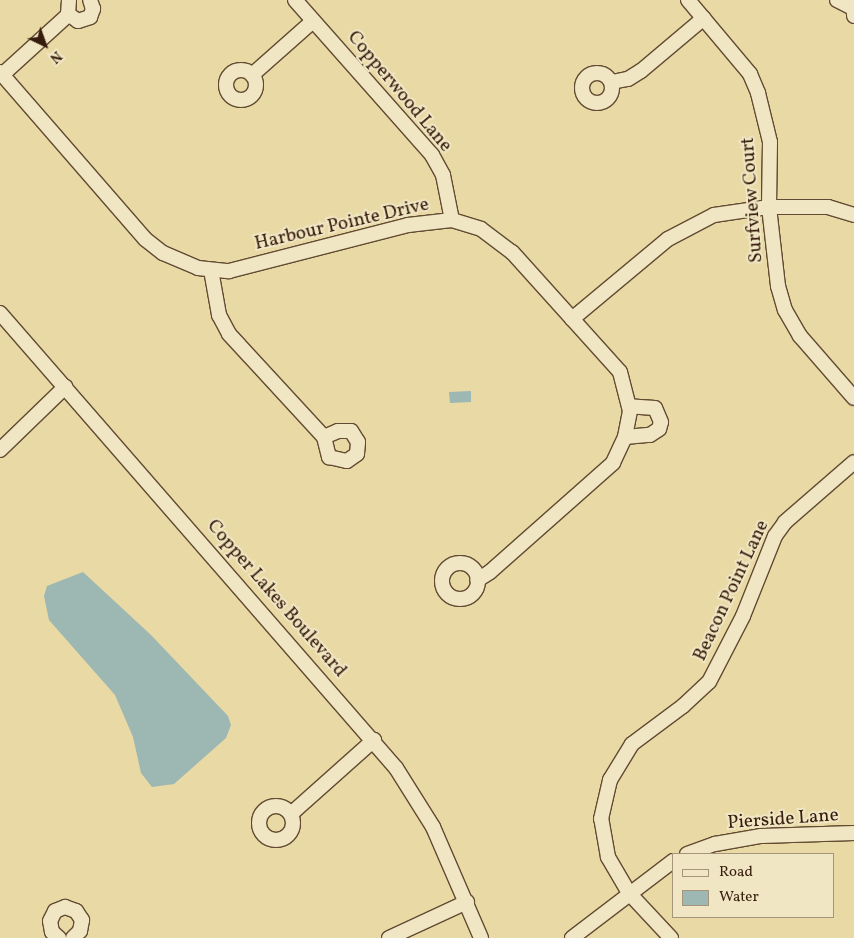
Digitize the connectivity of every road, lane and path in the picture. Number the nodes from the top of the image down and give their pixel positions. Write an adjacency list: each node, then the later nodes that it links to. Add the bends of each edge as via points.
1 (69, 0): 7 (street)
2 (90, 0): 7 (street, via 93,9 86,20 74,20)
3 (295, 0): 9 (street, Copperwood Lane)
4 (688, 0): 8 (street, Surfview Court)
5 (837, 0): 6 (street)
6 (853, 8)
7 (68, 15): 10 (street)
8 (704, 18): 12 (street, via 641,71 628,79); 13 (street, Surfview Court, via 750,74 758,93 770,142)
9 (313, 21): 11 (street); 15 (street, Copperwood Lane, via 432,155 443,175)
10 (1, 73): 16 (street, Harbour Pointe Drive, via 145,239 175,259)
11 (252, 75)
12 (612, 82)
13 (769, 207): 14 (street, via 828,207); 18 (street, via 714,215 682,230); 20 (street, Surfview Court, via 778,286 785,310 800,336)
14 (854, 215)
15 (452, 220): 16 (street, Harbour Pointe Drive, via 408,224 229,271); 18 (street, Harbour Pointe Drive, via 481,229 512,252)
16 (211, 270): 23 (street, via 219,315 229,334)
17 (0, 313): 19 (street, Copper Lakes Boulevard)
18 (572, 319): 21 (street, Harbour Pointe Drive, via 620,372)
19 (65, 387): 24 (street); 27 (street, Copper Lakes Boulevard)
20 (854, 398)
21 (629, 406): 22 (street, Harbour Pointe Drive); 22 (street, via 655,408 661,422 659,429 650,435)
22 (625, 436): 26 (street, Harbour Pointe Drive, via 607,468)
23 (324, 437)
24 (0, 450)
25 (854, 462): 32 (street, Beacon Point Lane, via 785,522 775,536 743,616 709,682 632,744 614,769 605,794 602,831 608,857)
26 (478, 580)
27 (374, 740): 28 (street); 33 (street, Copper Lakes Boulevard, via 417,797)
28 (292, 812)
29 (854, 833): 30 (street, Pierside Lane, via 760,836 715,844)
30 (690, 853)
31 (672, 862): 32 (street)
32 (629, 893): 38 (street); 39 (street, Beacon Point Lane)
33 (467, 902): 36 (street); 37 (street, Copper Lakes Boulevard)
34 (59, 938): 35 (street, via 52,932 50,921 55,912 65,907 76,911 82,920 80,931)
35 (73, 938)
36 (389, 938)
37 (482, 938)
38 (572, 938)
39 (670, 938)

